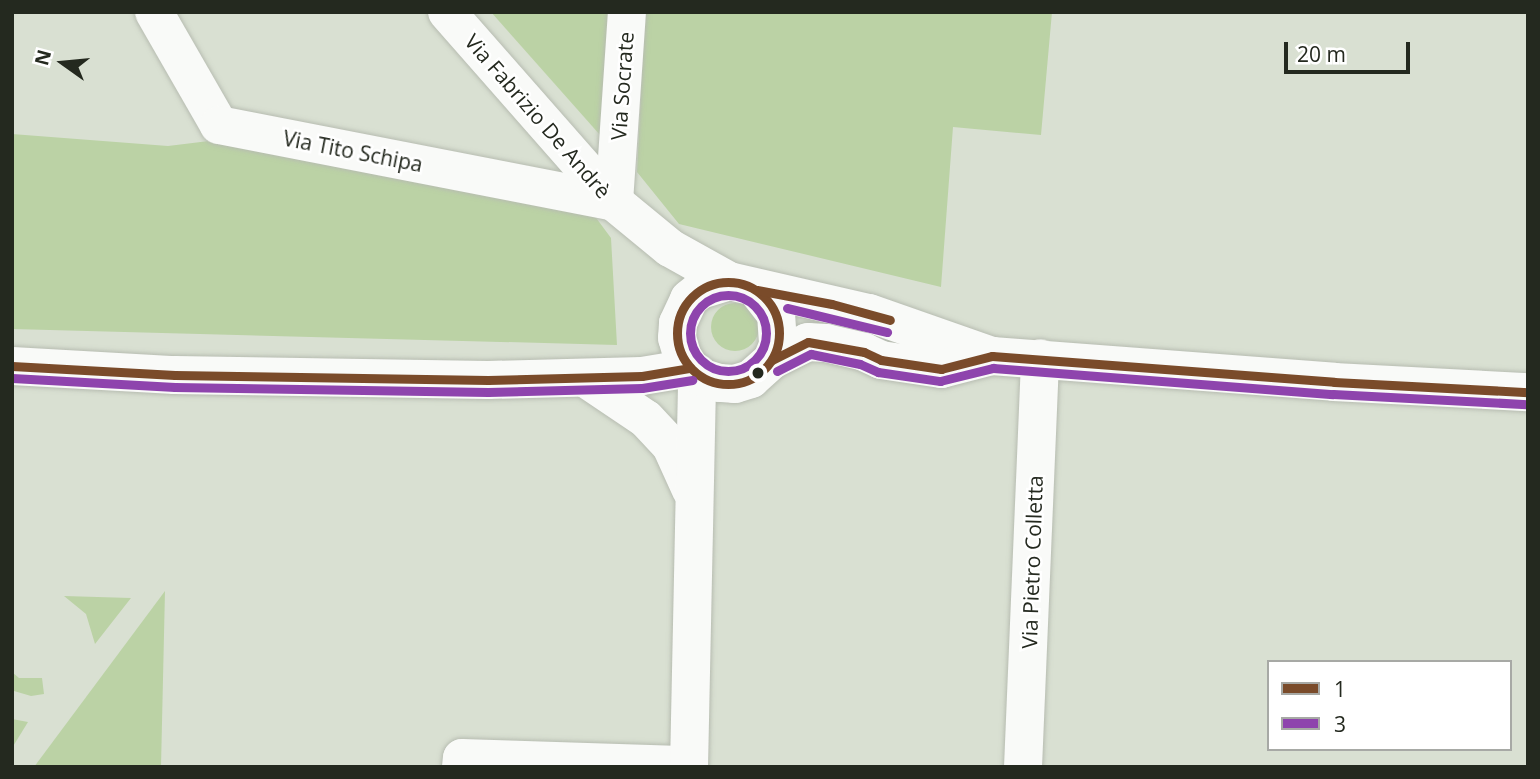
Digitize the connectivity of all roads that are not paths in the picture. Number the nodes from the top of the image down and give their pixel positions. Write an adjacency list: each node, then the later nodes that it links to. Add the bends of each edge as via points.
1 (154, 12): 4 (street, Via Tito Schipa, via 219,125)
2 (447, 12): 4 (street, Via Fabrizio De Andrè)
3 (628, 12): 4 (street, Via Socrate)
4 (623, 209): 5 (street, Via Fabrizio De Andrè, via 670,248); 6 (street, Via Fabrizio De Andrè, via 662,267)
5 (743, 286): 6 (street, via 714,283); 7 (street, via 869,313); 9 (street, via 776,314 778,345)
6 (683, 311): 11 (street, via 681,355); 12 (street, via 656,346)
7 (992, 356): 8 (street); 9 (street, via 941,369 808,342)
8 (1040, 358): 13 (street, via 1334,382); 17 (street, Via Pietro Colletta)
9 (768, 365): 11 (street, via 751,379 735,384 719,383); 14 (street, via 728,399)
10 (12, 366): 12 (street, via 175,375)
11 (694, 371): 12 (street); 14 (street)
12 (585, 378): 14 (street, via 646,419 671,446)
13 (1528, 392)
14 (693, 495): 16 (street)
15 (461, 762): 16 (street)
16 (689, 766)
17 (1023, 767)

